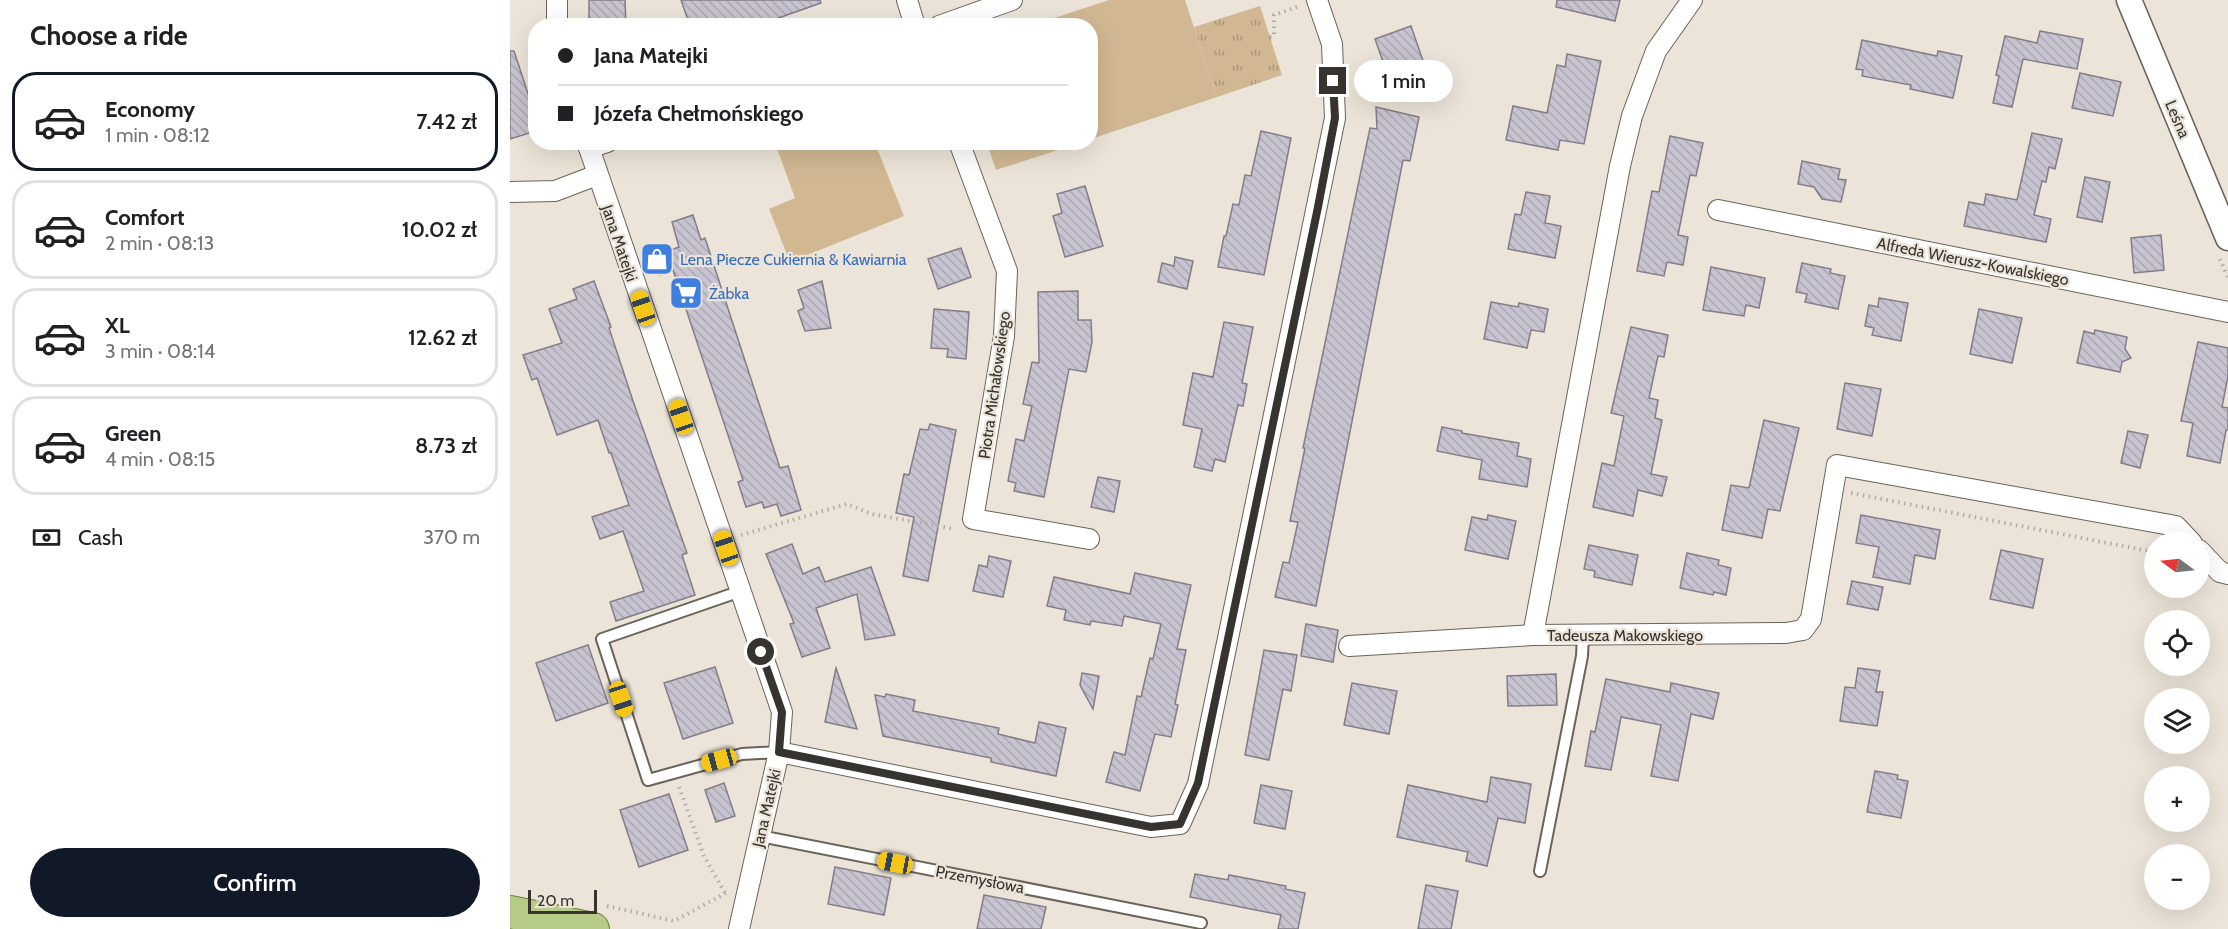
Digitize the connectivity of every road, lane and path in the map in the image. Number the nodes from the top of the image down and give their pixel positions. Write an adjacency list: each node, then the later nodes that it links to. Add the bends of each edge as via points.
1 (557, 0): 7 (street)
2 (907, 0): 8 (street)
3 (1012, 0): 9 (street)
4 (1317, 0): 10 (path, via 1274,15 1274,36); 30 (street, via 1332,44 1335,118 1198,783 1180,824 1151,827)
5 (1692, 0): 27 (street, Tadeusza Makowskiego, via 1656,51 1632,116)
6 (2129, 0): 16 (street, Leśna)
7 (557, 18)
8 (913, 18)
9 (961, 18)
10 (1270, 38)
11 (595, 150): 13 (street, Jana Matejki)
12 (962, 150): 19 (street, Piotra Michałowskiego, via 1007,271 1004,336)
13 (597, 175): 14 (street, via 555,191); 26 (street, Jana Matejki)
14 (510, 192)
15 (1718, 210): 17 (street, Alfreda Wierusz-Kowalskiego)
16 (2228, 238)
17 (2228, 312)
18 (1847, 493): 23 (path)
19 (973, 519): 21 (path, via 962,531 872,514 847,504); 22 (street)
20 (2182, 532): 28 (street, Tadeusza Makowskiego, via 2176,526 1837,465 1811,619 1803,630)
21 (738, 536)
22 (1089, 539)
23 (2144, 550)
24 (2210, 562): 25 (street)
25 (2228, 574)
26 (741, 591): 30 (street, Jana Matejki, via 782,712); 31 (lane, via 602,639 648,780)
27 (1533, 635): 28 (street, Tadeusza Makowskiego); 29 (street)
28 (1583, 635): 33 (lane)
29 (1349, 646)
30 (779, 752): 31 (lane, via 742,754); 32 (street, Jana Matejki)
31 (674, 772): 35 (path, via 704,856 726,893 674,921)
32 (760, 836): 36 (lane, Przemysłowa); 37 (street, Jana Matejki)
33 (1540, 871)
34 (510, 912): 35 (main road)
35 (600, 917)
36 (1201, 923)
37 (739, 929)

